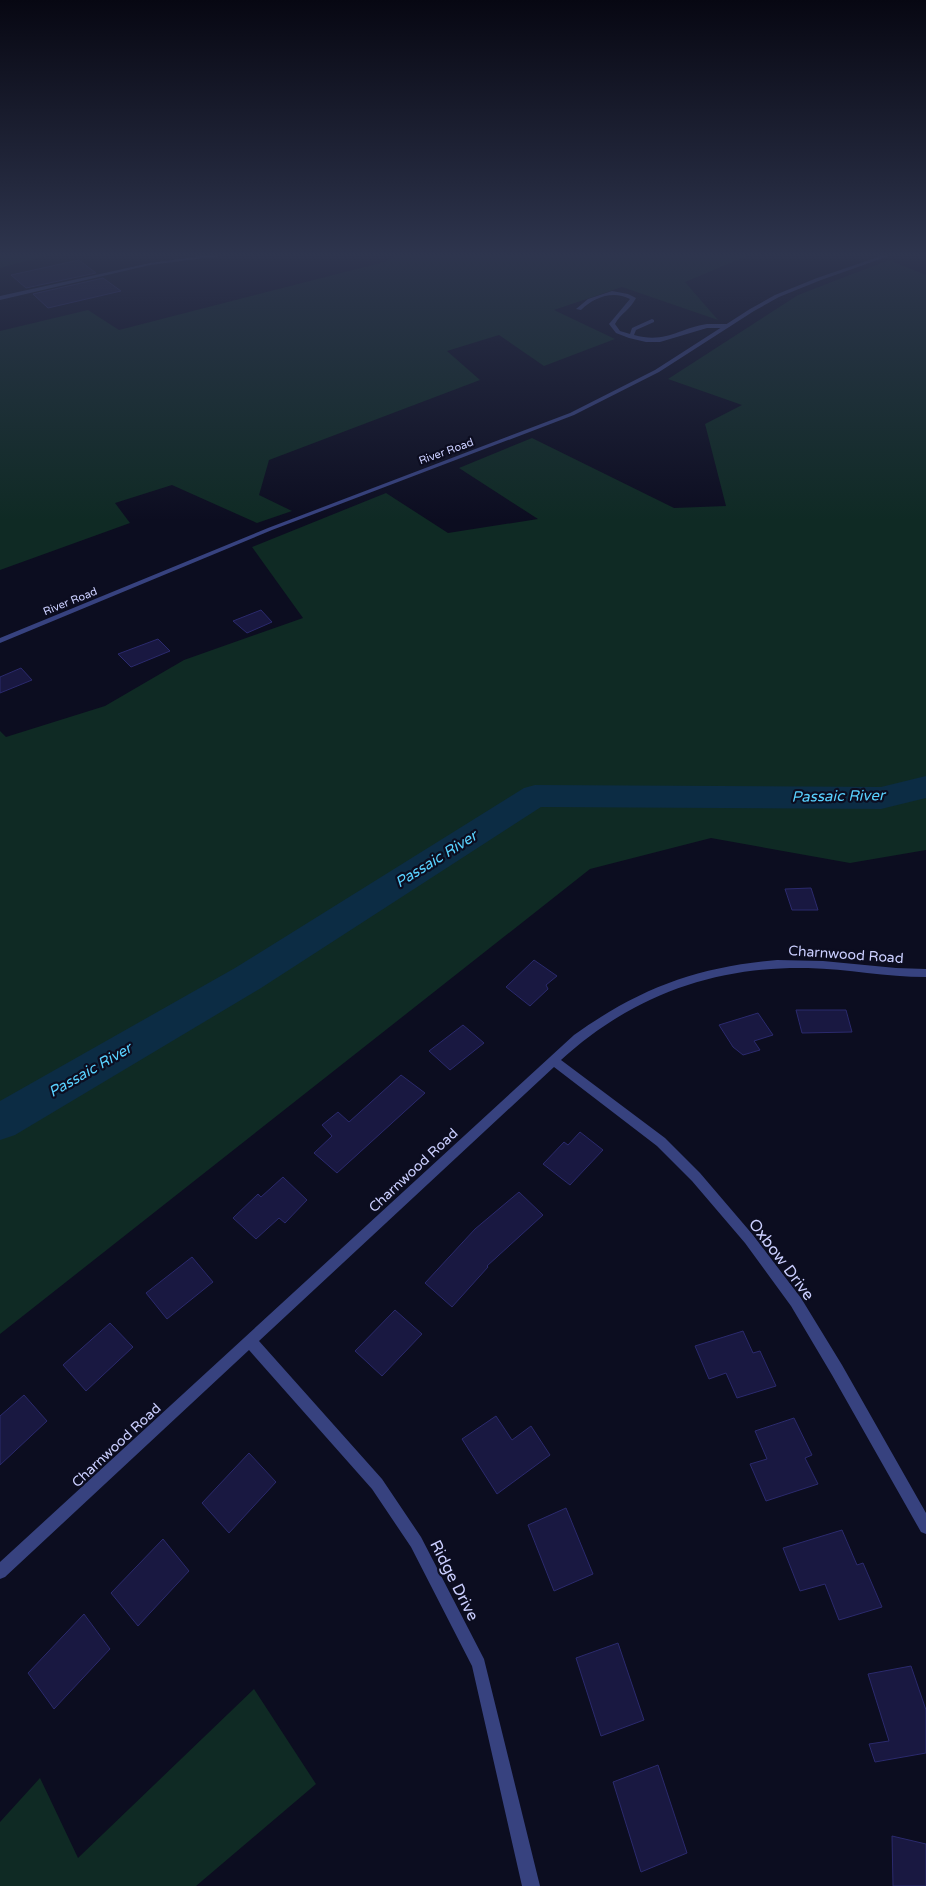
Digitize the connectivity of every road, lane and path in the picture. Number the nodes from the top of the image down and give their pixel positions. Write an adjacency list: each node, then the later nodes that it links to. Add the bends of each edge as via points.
1 (699, 344): 2 (street, River Road, via 657,371 564,417 270,529)
2 (0, 640)
3 (926, 973): 4 (street, Charnwood Road, via 877,972 808,964 741,967 709,973 671,984 621,1007 595,1024)
4 (553, 1060): 5 (street, Charnwood Road); 6 (street, Oxbow Drive, via 661,1142 749,1239 796,1302)
5 (250, 1341): 7 (street, Charnwood Road); 8 (street, Ridge Drive, via 377,1484 416,1542 479,1664)
6 (926, 1527)
7 (0, 1572)
8 (531, 1886)

